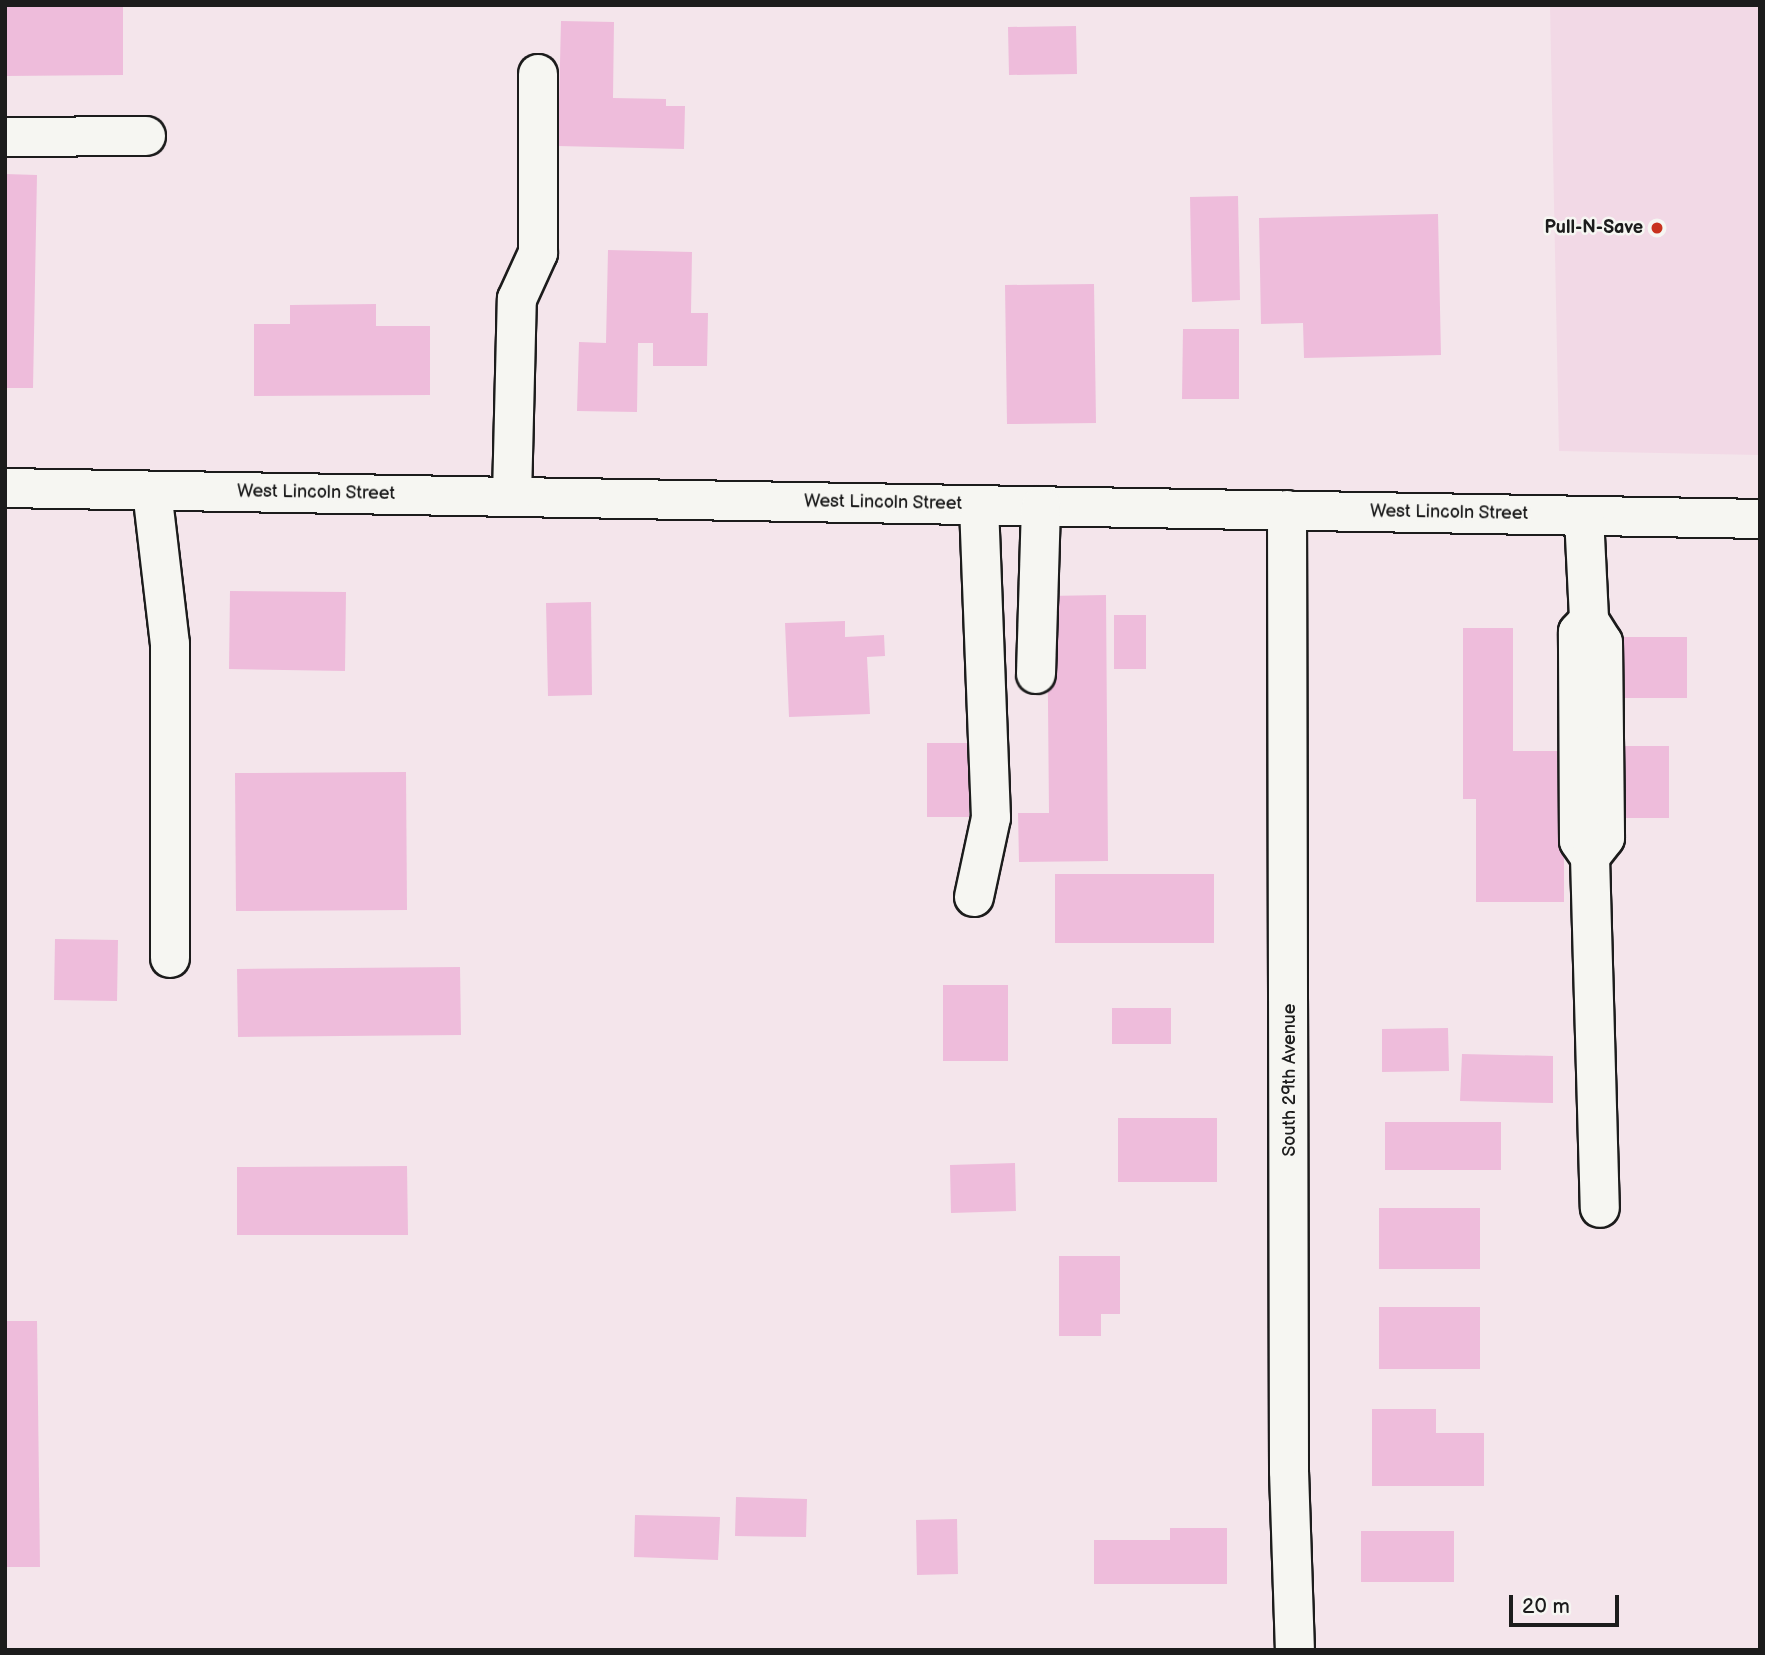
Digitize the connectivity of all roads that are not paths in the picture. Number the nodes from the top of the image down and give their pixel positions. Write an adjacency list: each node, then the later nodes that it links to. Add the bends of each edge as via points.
1 (537, 74): 6 (street, via 537,253 517,299)
2 (146, 136): 3 (street)
3 (5, 137)
4 (5, 488): 5 (street, West Lincoln Street)
5 (152, 491): 6 (street, West Lincoln Street); 14 (street, via 170,644)
6 (512, 497): 7 (street, West Lincoln Street)
7 (979, 505): 8 (street, West Lincoln Street); 13 (street, via 991,818)
8 (1041, 506): 9 (street, West Lincoln Street); 12 (street)
9 (1287, 510): 10 (street, West Lincoln Street); 16 (street, South 29th Avenue, via 1289,1471)
10 (1584, 516): 11 (street, West Lincoln Street); 15 (street, via 1589,620 1578,632 1579,841 1590,857)
11 (1760, 519)
12 (1036, 674)
13 (974, 897)
14 (170, 958)
15 (1600, 1208)
16 (1295, 1650)

